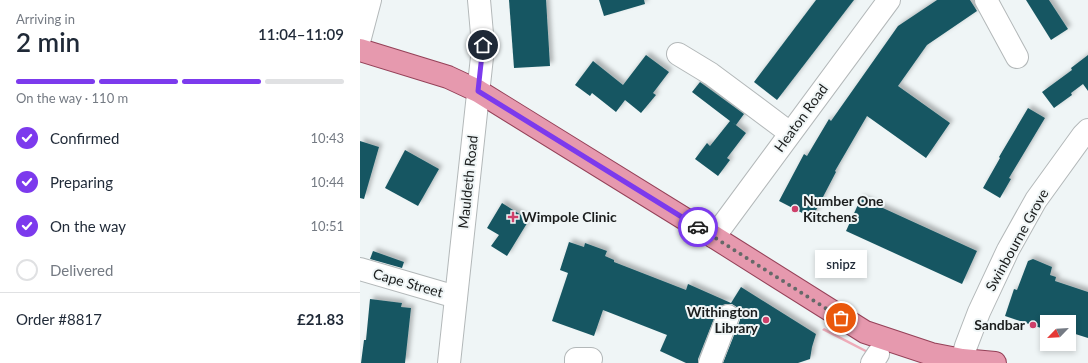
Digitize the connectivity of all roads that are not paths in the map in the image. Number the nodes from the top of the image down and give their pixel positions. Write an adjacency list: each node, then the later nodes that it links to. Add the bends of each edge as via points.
1 (370, 0): 5 (street)
2 (479, 0): 9 (street, Mauldeth Road, via 483,45)
3 (889, 0): 11 (street, Heaton Road)
4 (986, 0): 8 (street)
5 (360, 38)
6 (360, 50): 9 (main road, via 448,77)
7 (678, 54): 11 (street, via 712,74)
8 (1017, 57)
9 (478, 91): 12 (main road); 14 (street, Mauldeth Road)
10 (1088, 130): 17 (street, Swinbourne Grove, via 1036,200 1008,250 979,312)
11 (790, 133): 12 (street, Heaton Road)
12 (714, 237): 16 (main road, via 854,326)
13 (360, 269): 14 (street, Cape Street)
14 (456, 297): 18 (street, Mauldeth Road)
15 (728, 316): 19 (street)
16 (930, 358): 17 (main road)
17 (962, 360): 20 (main road)
18 (449, 363)
19 (710, 363)
20 (995, 363)

